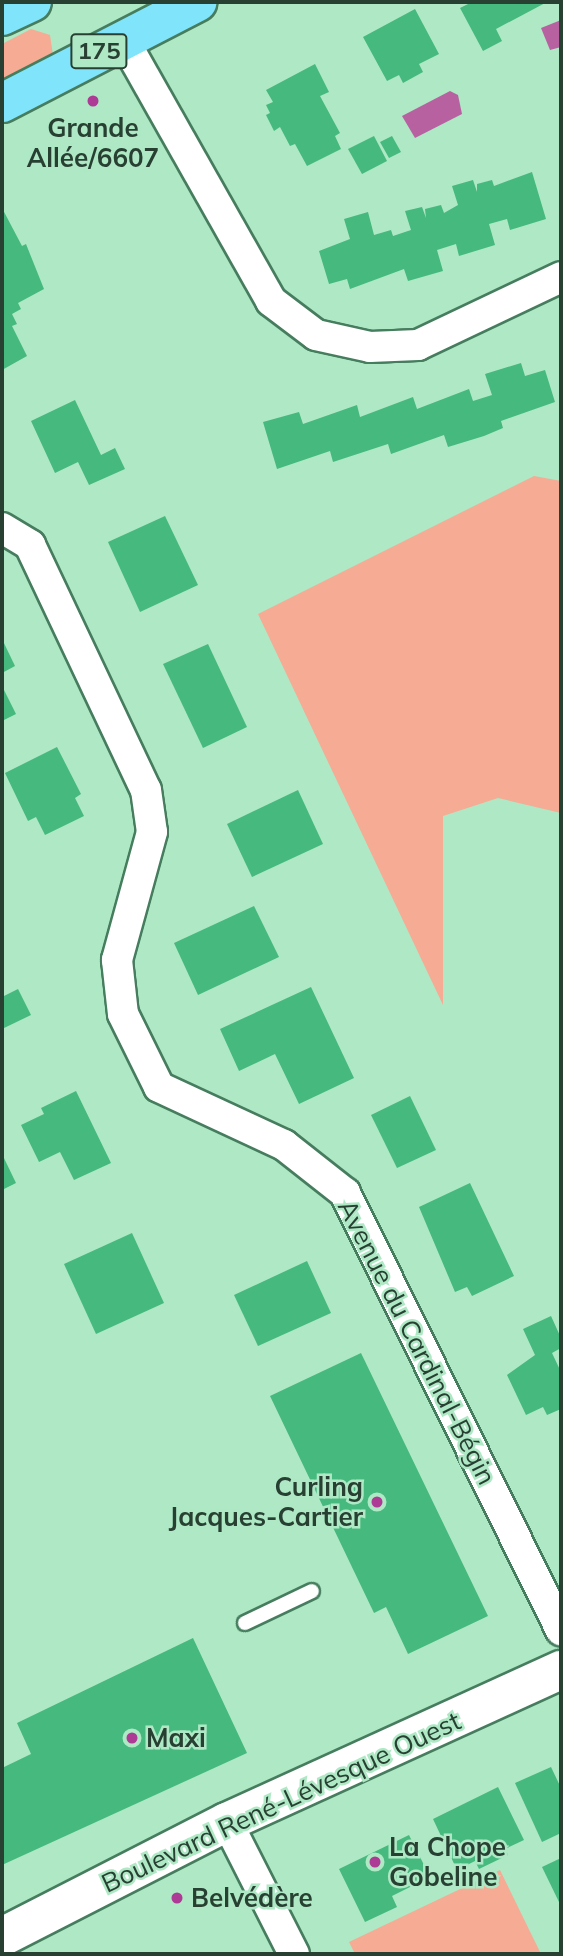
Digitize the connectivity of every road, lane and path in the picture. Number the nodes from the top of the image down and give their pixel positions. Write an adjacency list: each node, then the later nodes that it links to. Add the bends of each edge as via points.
1 (32, 2): 3 (main road)
2 (191, 3): 4 (main road, 175)
3 (2, 16)
4 (123, 39): 5 (main road, 175); 6 (street, via 271,302 316,335 370,347 418,345)
5 (2, 103)
6 (561, 277)
7 (2, 528): 10 (street, Avenue du Cardinal-Bégin, via 30,545 146,790 152,832 117,960 123,1014 159,1087 284,1145 345,1193)
8 (312, 1591): 9 (lane)
9 (246, 1623)
10 (561, 1632)
11 (561, 1670): 12 (main road, Boulevard René-Lévesque Ouest)
12 (227, 1822): 13 (main road, Boulevard René-Lévesque Ouest); 14 (street)
13 (2, 1937)
14 (293, 1954)

